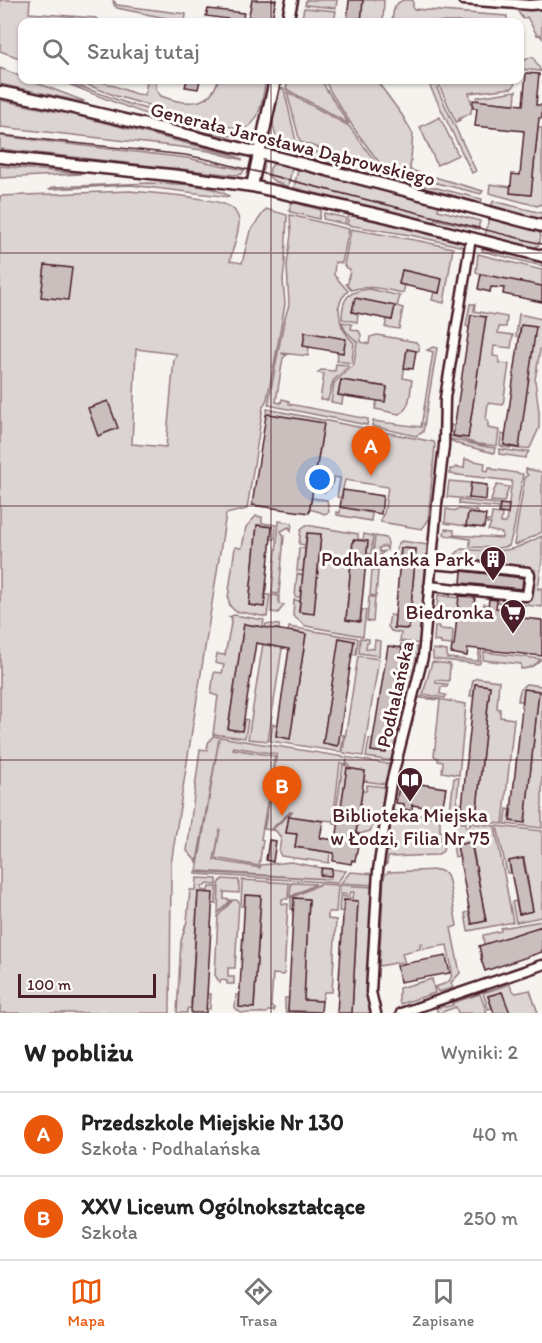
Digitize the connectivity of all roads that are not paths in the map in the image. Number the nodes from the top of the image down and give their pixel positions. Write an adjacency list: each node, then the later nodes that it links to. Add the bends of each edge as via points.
1 (292, 0): 4 (main road)
2 (463, 0): 3 (street)
3 (542, 4)
4 (288, 18)
5 (274, 84): 7 (main road)
6 (0, 92): 7 (main road, Generała Jarosława Dąbrowskiego)
7 (259, 153): 9 (main road); 10 (main road, Generała Jarosława Dąbrowskiego)
8 (0, 157): 9 (main road)
9 (252, 186): 11 (main road)
10 (542, 226)
11 (471, 238): 12 (main road); 13 (street, Podhalańska, via 445,398 444,446)
12 (542, 255)
13 (431, 564): 14 (street, Podhalańska); 14 (street, via 530,574 527,596)
14 (429, 586): 16 (street, Podhalańska, via 423,657 390,783 378,870 371,992)
15 (542, 965): 17 (street)
16 (376, 1013)
17 (401, 1013)

